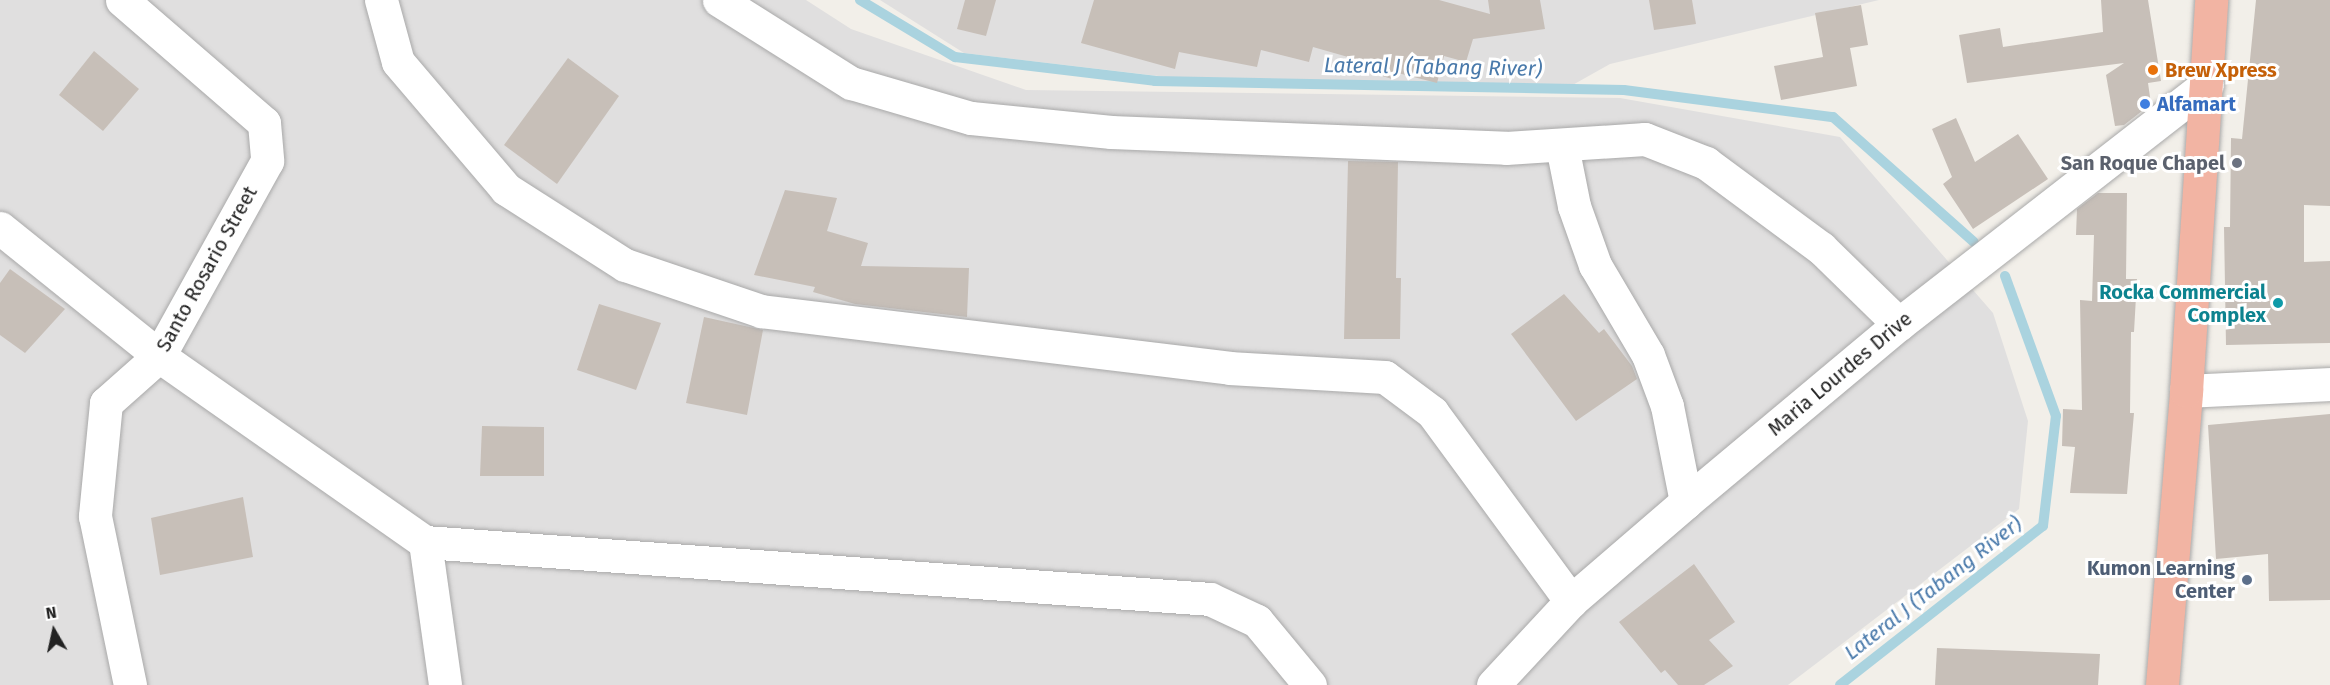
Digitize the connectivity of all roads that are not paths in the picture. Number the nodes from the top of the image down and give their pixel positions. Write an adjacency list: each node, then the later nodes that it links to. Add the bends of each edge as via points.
1 (122, 0): 9 (street, Santo Rosario Street, via 264,123 267,161)
2 (381, 0): 14 (street, via 398,62 506,189 625,265 760,311 1229,368 1385,377 1432,412)
3 (719, 0): 6 (street, via 851,83 971,118 1111,132 1506,148)
4 (2211, 0): 5 (highway)
5 (2206, 84): 8 (street, Maria Lourdes Drive); 11 (highway)
6 (1562, 146): 8 (street, via 1645,139 1706,162 1821,248); 12 (street, via 1574,206 1595,265 1648,355 1667,406)
7 (0, 228): 9 (street)
8 (1899, 324): 12 (street, Maria Lourdes Drive)
9 (159, 356): 13 (street); 15 (street, Santo Rosario Street, via 106,403 94,516)
10 (2330, 384): 11 (street)
11 (2186, 391): 19 (highway)
12 (1686, 502): 14 (street, Maria Lourdes Drive)
13 (425, 542): 16 (street); 17 (street, via 1210,599 1257,621)
14 (1570, 601): 18 (street, Maria Lourdes Drive)
15 (130, 685)
16 (445, 685)
17 (1310, 685)
18 (1493, 685)
19 (2162, 685)

